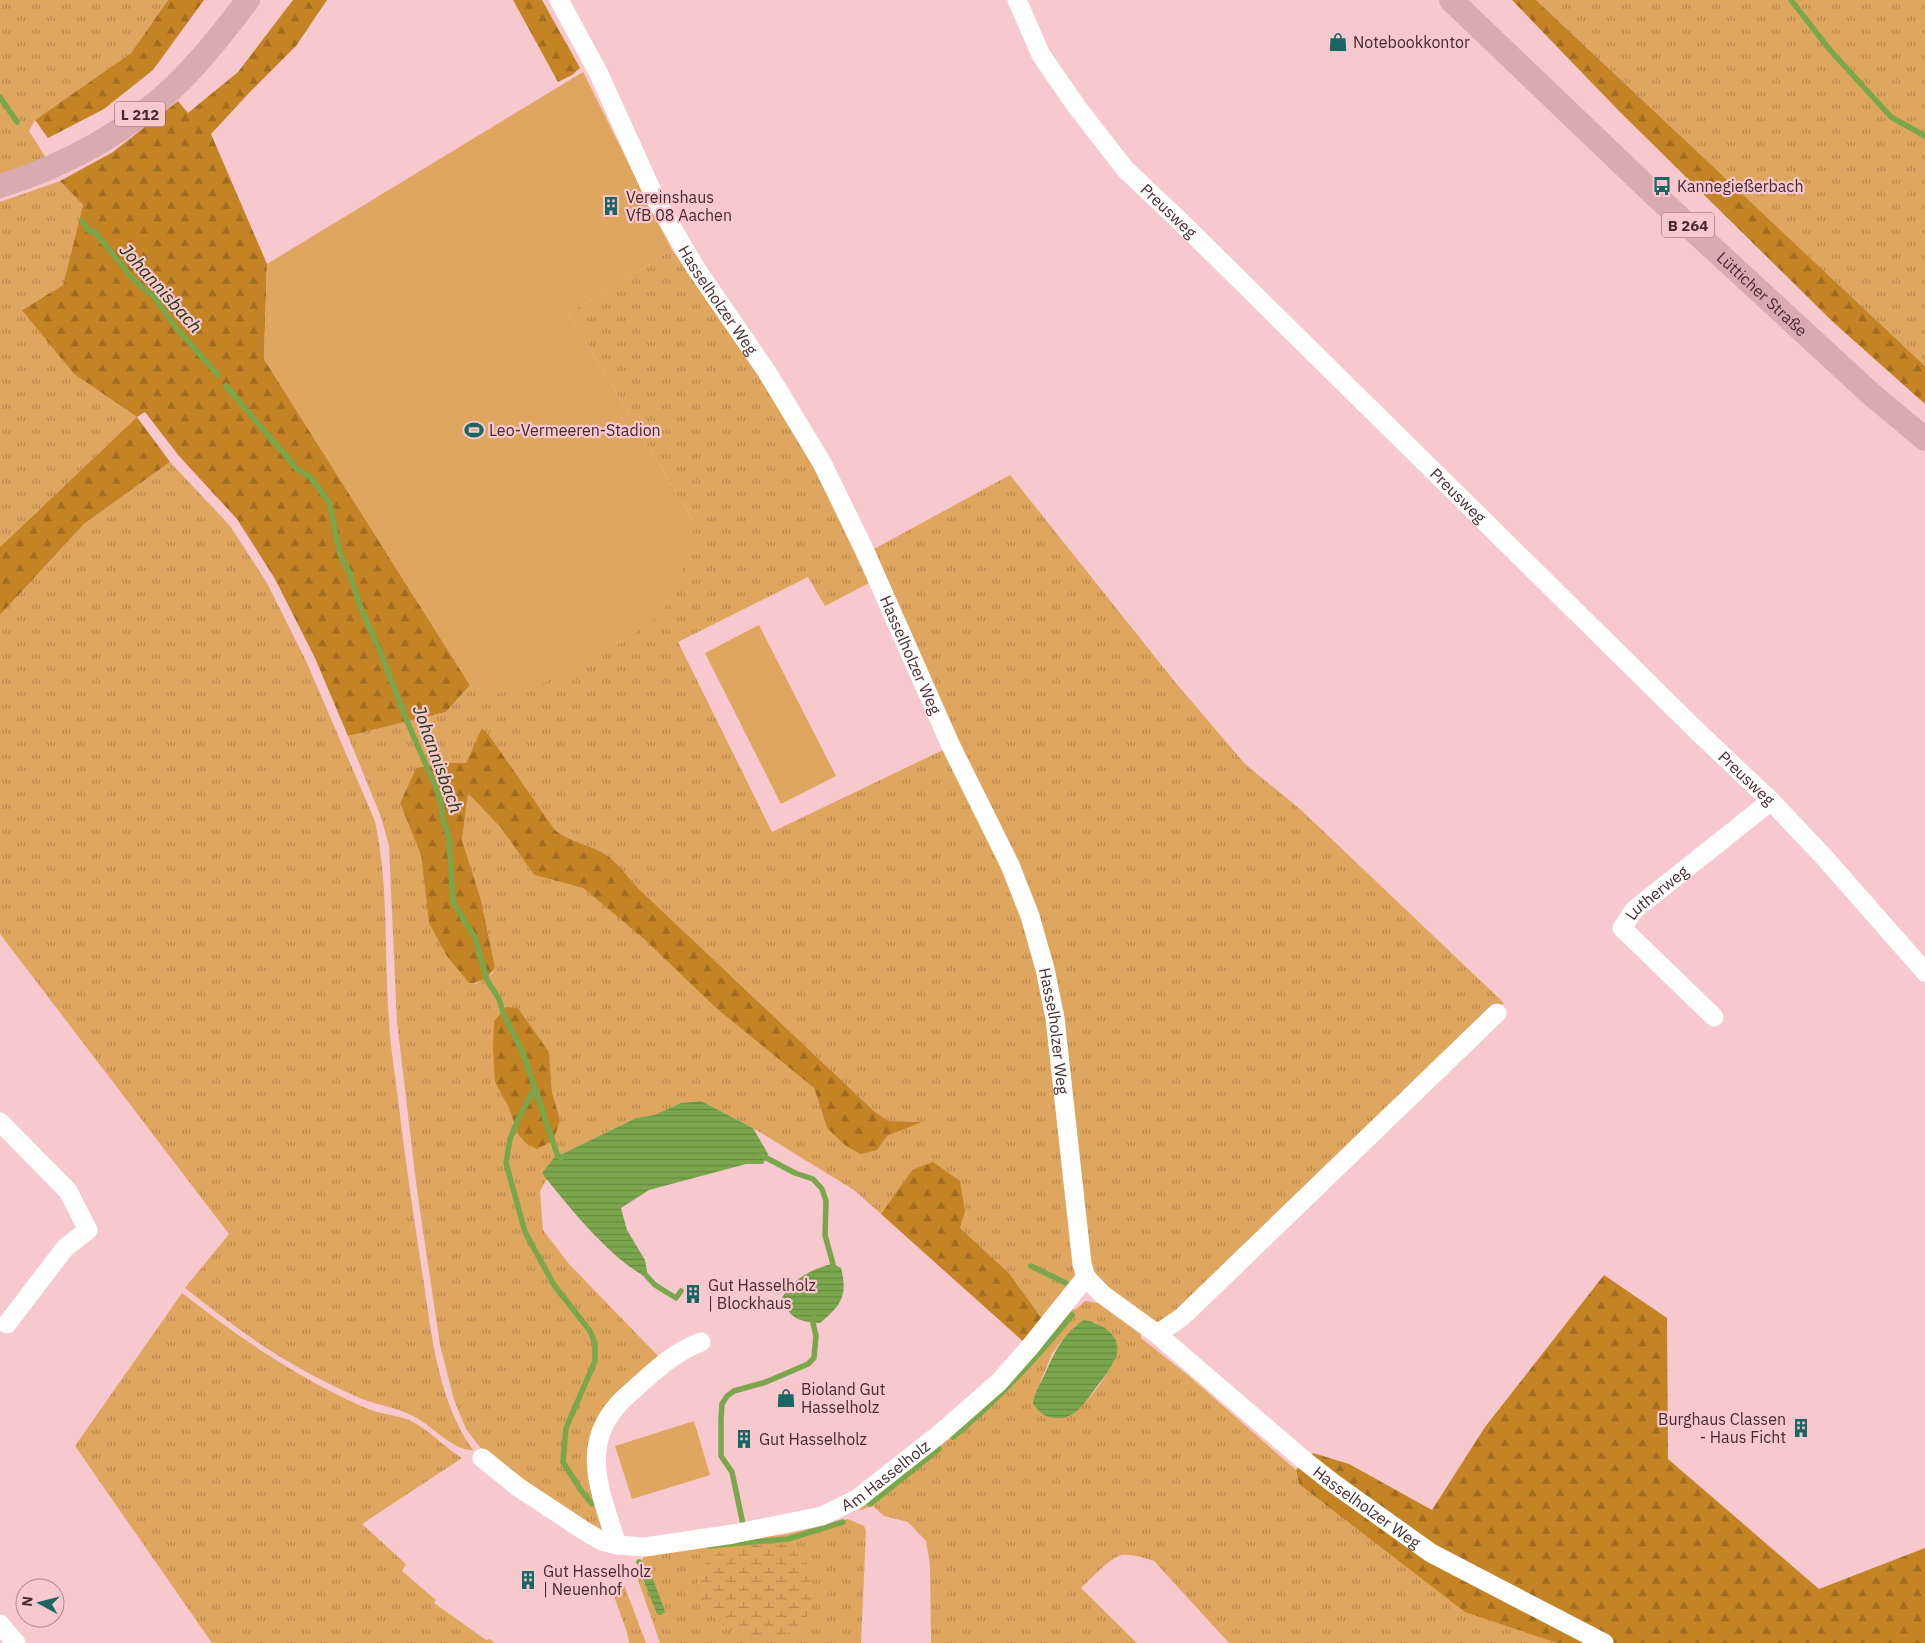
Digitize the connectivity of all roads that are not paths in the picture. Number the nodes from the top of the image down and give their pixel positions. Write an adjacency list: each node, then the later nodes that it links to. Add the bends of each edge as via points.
1 (248, 0): 5 (main road, L 212, via 174,87 129,123 79,155)
2 (559, 0): 12 (street, Hasselholzer Weg, via 598,72 657,202 822,463 864,549 951,746 1010,865 1030,916 1055,1018)
3 (1017, 0): 7 (street, Preusweg, via 1041,55 1125,169)
4 (1454, 2): 6 (main road, Lütticher Straße / B 264, via 1655,195 1871,394)
5 (0, 186)
6 (1925, 439)
7 (1771, 801): 8 (street, Preusweg); 10 (street, Lutherweg, via 1634,910 1622,928)
8 (1925, 972)
9 (1497, 1013): 14 (street, via 1182,1317)
10 (1714, 1017)
11 (0, 1122): 13 (street, via 68,1191 88,1230 65,1248)
12 (1086, 1277): 14 (street, Hasselholzer Weg, via 1102,1294); 17 (street, Am Hasselholz, via 999,1382 857,1499 822,1516 786,1525 645,1547)
13 (7, 1324)
14 (1157, 1334): 20 (street, Hasselholzer Weg, via 1305,1461 1432,1553)
15 (701, 1342): 17 (street, via 665,1362 616,1407 602,1429 595,1461 598,1483)
16 (482, 1458): 17 (street, Am Hasselholz, via 518,1487 583,1530 602,1542)
17 (617, 1545)
18 (0, 1624): 19 (street)
19 (16, 1643)
20 (1604, 1643)

